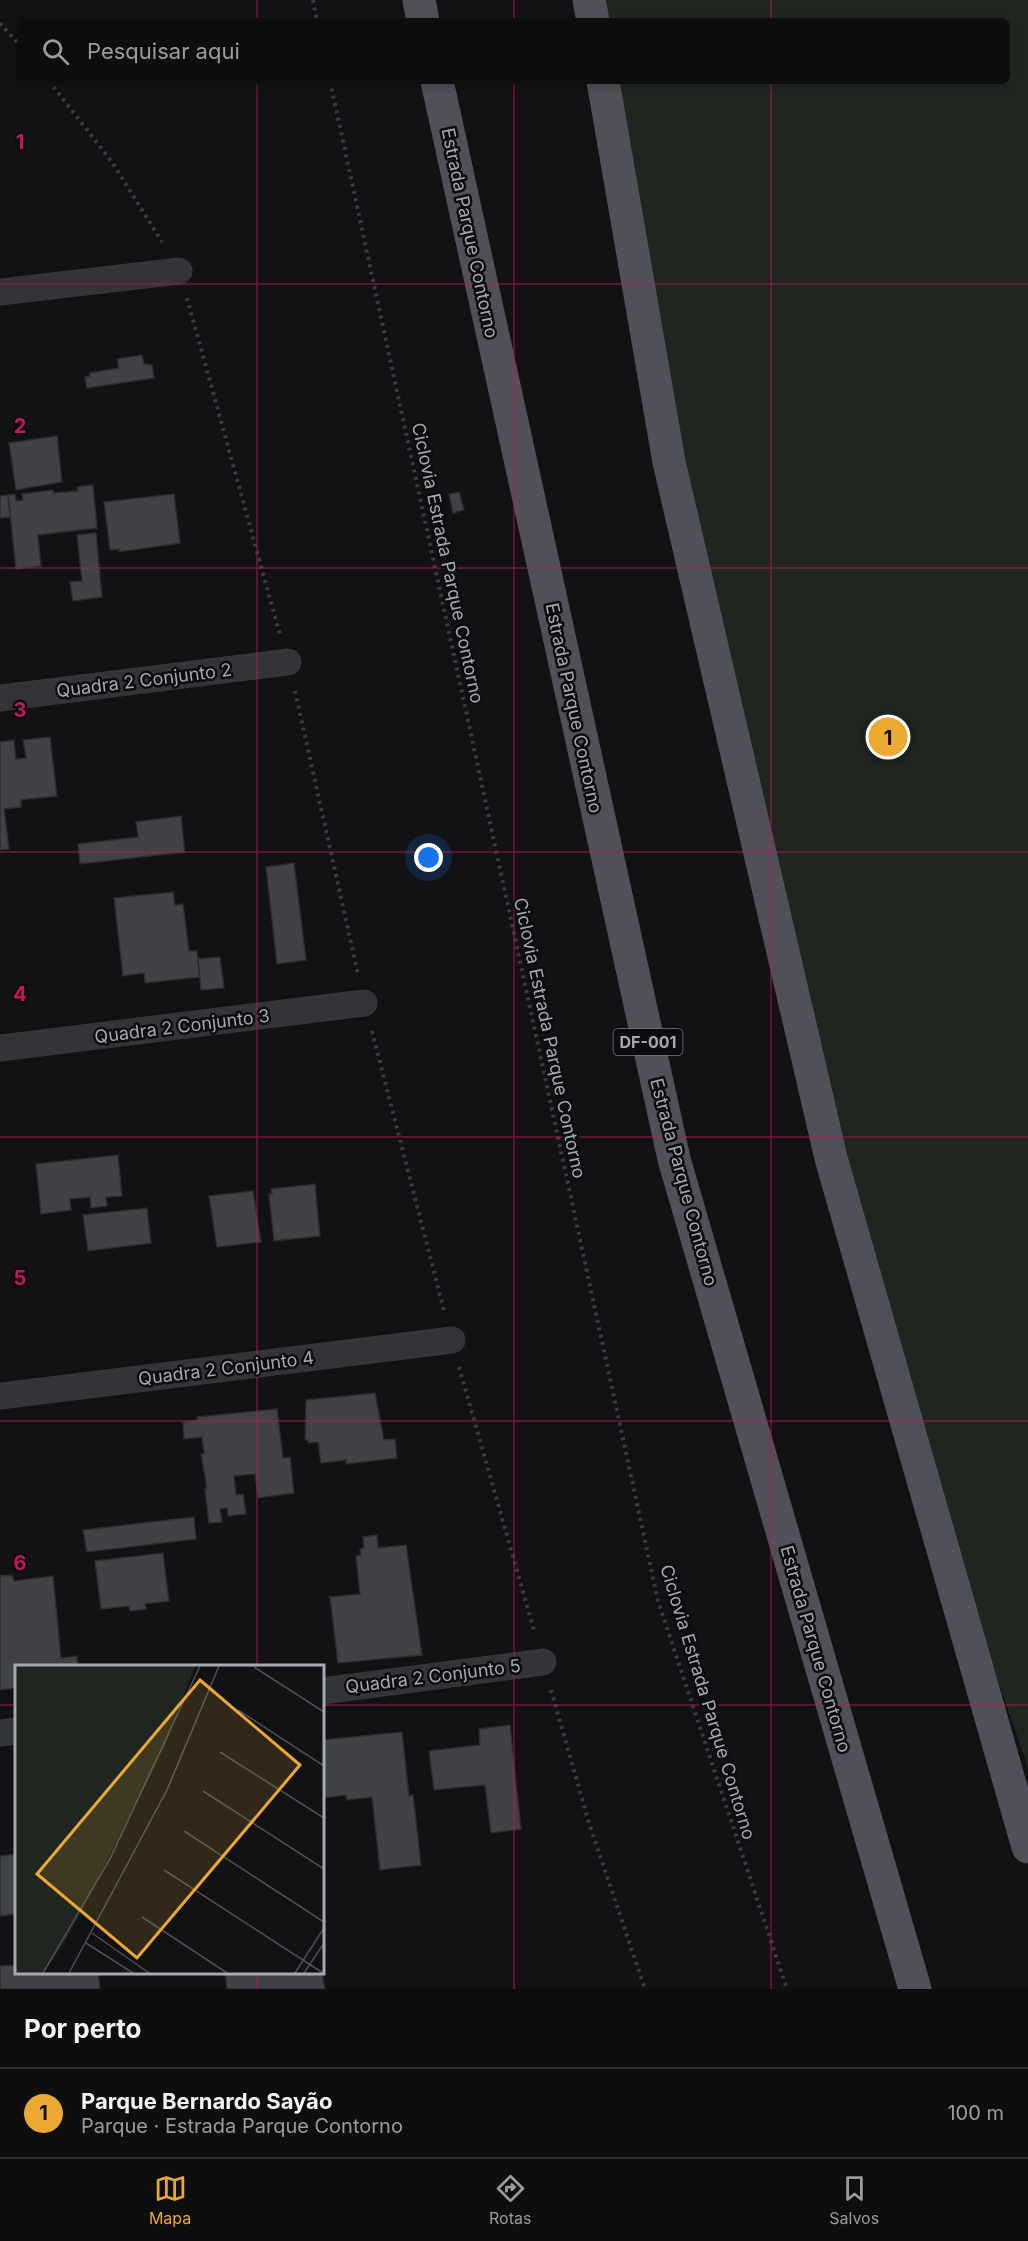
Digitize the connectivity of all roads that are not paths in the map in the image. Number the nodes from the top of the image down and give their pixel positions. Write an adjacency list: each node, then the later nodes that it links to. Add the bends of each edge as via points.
1 (419, 0): 3 (main road)
2 (589, 0): 4 (main road)
3 (422, 18)
4 (592, 18)
5 (437, 84): 20 (main road, Estrada Parque Contorno / DF-001, via 674,1159)
6 (604, 84): 19 (main road, via 669,462 831,1158)
7 (179, 271): 8 (street)
8 (0, 292)
9 (288, 662): 10 (street, Quadra 2 Conjunto 2)
10 (0, 698)
11 (364, 1003): 12 (street, Quadra 2 Conjunto 3)
12 (0, 1048)
13 (452, 1340): 14 (street, Quadra 2 Conjunto 4)
14 (0, 1396)
15 (543, 1662): 16 (street, Quadra 2 Conjunto 5)
16 (324, 1691)
17 (15, 1731): 18 (street)
18 (0, 1733)
19 (1028, 1847)
20 (915, 1989)

